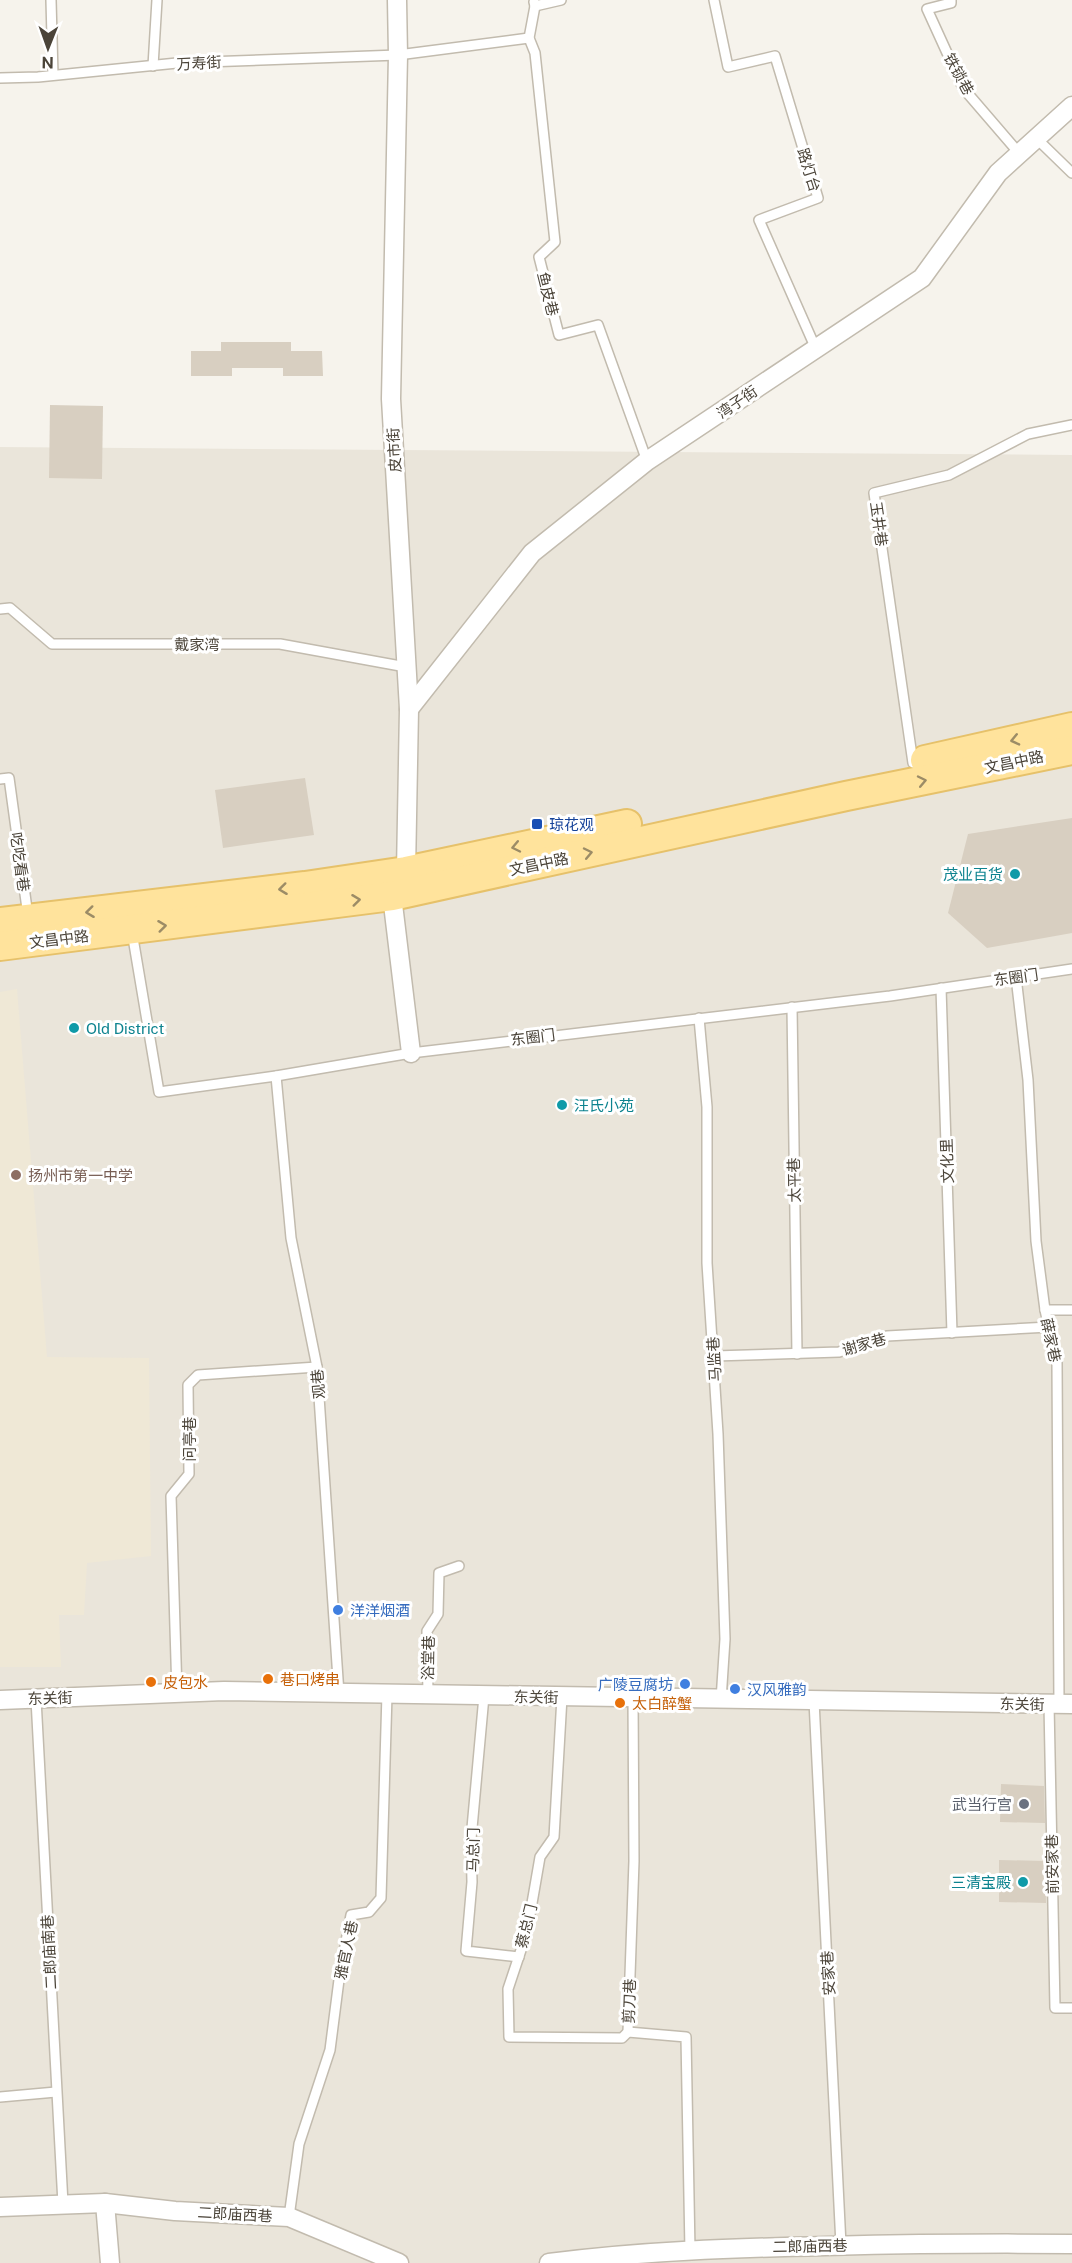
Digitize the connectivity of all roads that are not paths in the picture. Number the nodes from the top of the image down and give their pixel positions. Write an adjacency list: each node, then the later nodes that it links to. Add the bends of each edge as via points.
1 (51, 0): 11 (lane)
2 (157, 0): 10 (lane)
3 (397, 0): 9 (street, 皮市街)
4 (561, 0): 7 (lane)
5 (714, 0): 17 (lane, 路灯台, via 728,67 775,56 818,198 759,220)
6 (951, 0): 15 (lane, 铁锁巷, via 927,9 963,88)
7 (534, 3): 8 (lane, 鱼皮巷)
8 (529, 38): 9 (lane, 万寿街); 19 (lane, 鱼皮巷, via 535,53 555,242 539,257 559,335 598,325)
9 (398, 56): 10 (lane, 万寿街); 21 (street, 皮市街, via 391,399)
10 (153, 66): 11 (lane, 万寿街)
11 (53, 75): 12 (lane, 万寿街)
12 (0, 78)
13 (1072, 106): 14 (street, 湾子街)
14 (1036, 138): 15 (street, 湾子街); 16 (lane)
15 (1019, 153): 17 (street, 湾子街, via 998,173 922,278)
16 (1072, 173)
17 (816, 349): 19 (street, 湾子街)
18 (1072, 425): 25 (lane, 玉井巷, via 1029,434 949,475 874,493)
19 (647, 462): 22 (street, 湾子街, via 532,553)
20 (0, 609): 21 (lane, 戴家湾, via 10,608 52,644 280,644)
21 (406, 667): 22 (street, 皮市街)
22 (409, 709): 27 (street, 皮市街)
23 (1072, 727): 25 (main road, 文昌中路, one-way to 25)
24 (1072, 750): 28 (main road, 文昌中路, one-way to 24)
25 (913, 763): 27 (main road, 文昌中路, one-way to 27)
26 (0, 779): 29 (lane, 吃吃看巷, via 9,778)
27 (406, 871): 28 (street, 皮市街); 29 (main road, 文昌中路, one-way to 29)
28 (392, 896): 31 (main road, 文昌中路, one-way to 28); 38 (street)
29 (28, 919): 30 (main road, 文昌中路)
30 (0, 922)
31 (131, 930): 32 (main road, 文昌中路); 39 (lane, 东圈门, via 159,1092)
32 (0, 946)
33 (1072, 969): 34 (lane, 东圈门)
34 (1016, 977): 35 (lane, 东圈门); 40 (lane, 薛家巷, via 1028,1080 1036,1241)
35 (941, 988): 36 (lane, 东圈门); 43 (lane, 文化里)
36 (792, 1007): 37 (lane, 东圈门); 44 (lane, 太平巷)
37 (699, 1018): 38 (lane, 东圈门); 45 (lane, 马监巷, via 707,1107 707,1263)
38 (411, 1053): 39 (lane, 东圈门)
39 (276, 1076): 46 (lane, 观巷, via 291,1239)
40 (1045, 1310): 41 (lane); 42 (lane, 薛家巷)
41 (1072, 1310)
42 (1049, 1327): 43 (lane, 谢家巷); 59 (lane, 薛家巷, via 1057,1363)
43 (952, 1333): 44 (lane, 谢家巷, via 887,1336 839,1352)
44 (797, 1354): 45 (lane, 谢家巷)
45 (714, 1356): 57 (lane, 马监巷, via 725,1639)
46 (317, 1367): 48 (lane, 问亭巷, via 198,1374 188,1385 189,1474 171,1496); 49 (lane, 观巷)
47 (459, 1566): 51 (lane, 浴堂巷, via 439,1573 438,1614 427,1631)
48 (177, 1693): 49 (street, 东关街); 55 (street, 东关街)
49 (339, 1694): 50 (street, 东关街)
50 (387, 1694): 51 (street, 东关街); 68 (lane, 雅官人巷, via 381,1898 369,1912 351,1915 330,2050 299,2144)
51 (428, 1695): 52 (street, 东关街)
52 (484, 1696): 53 (street, 东关街); 60 (lane, 马总门, via 466,1952)
53 (562, 1697): 54 (street, 东关街); 60 (lane, 蔡总门, via 554,1837 540,1857)
54 (633, 1698): 57 (street, 东关街); 62 (lane, 剪刀巷, via 634,1861)
55 (36, 1699): 56 (street, 东关街); 63 (lane, 二郎庙南巷)
56 (0, 1700)
57 (721, 1700): 58 (street, 东关街)
58 (814, 1701): 59 (street, 东关街); 70 (lane, 安家巷)
59 (1060, 1704): 61 (lane, 前安家巷, via 1055,2008)
60 (519, 1957): 62 (lane, 蔡总门, via 508,1989 509,2037 622,2038)
61 (1072, 2008)
62 (628, 2032): 71 (lane, 剪刀巷, via 686,2037)
63 (56, 2092): 64 (lane); 66 (lane, 二郎庙南巷)
64 (0, 2097)
65 (105, 2203): 66 (street, 二郎庙西巷); 68 (street, 二郎庙西巷); 72 (street)
66 (63, 2204): 67 (street, 二郎庙西巷)
67 (0, 2206)
68 (289, 2217): 73 (street, 二郎庙西巷)
69 (1072, 2244): 70 (street, 二郎庙西巷)
70 (842, 2245): 71 (street, 二郎庙西巷)
71 (690, 2251): 74 (street, 二郎庙西巷)
72 (110, 2263)
73 (399, 2263)
74 (549, 2263)

